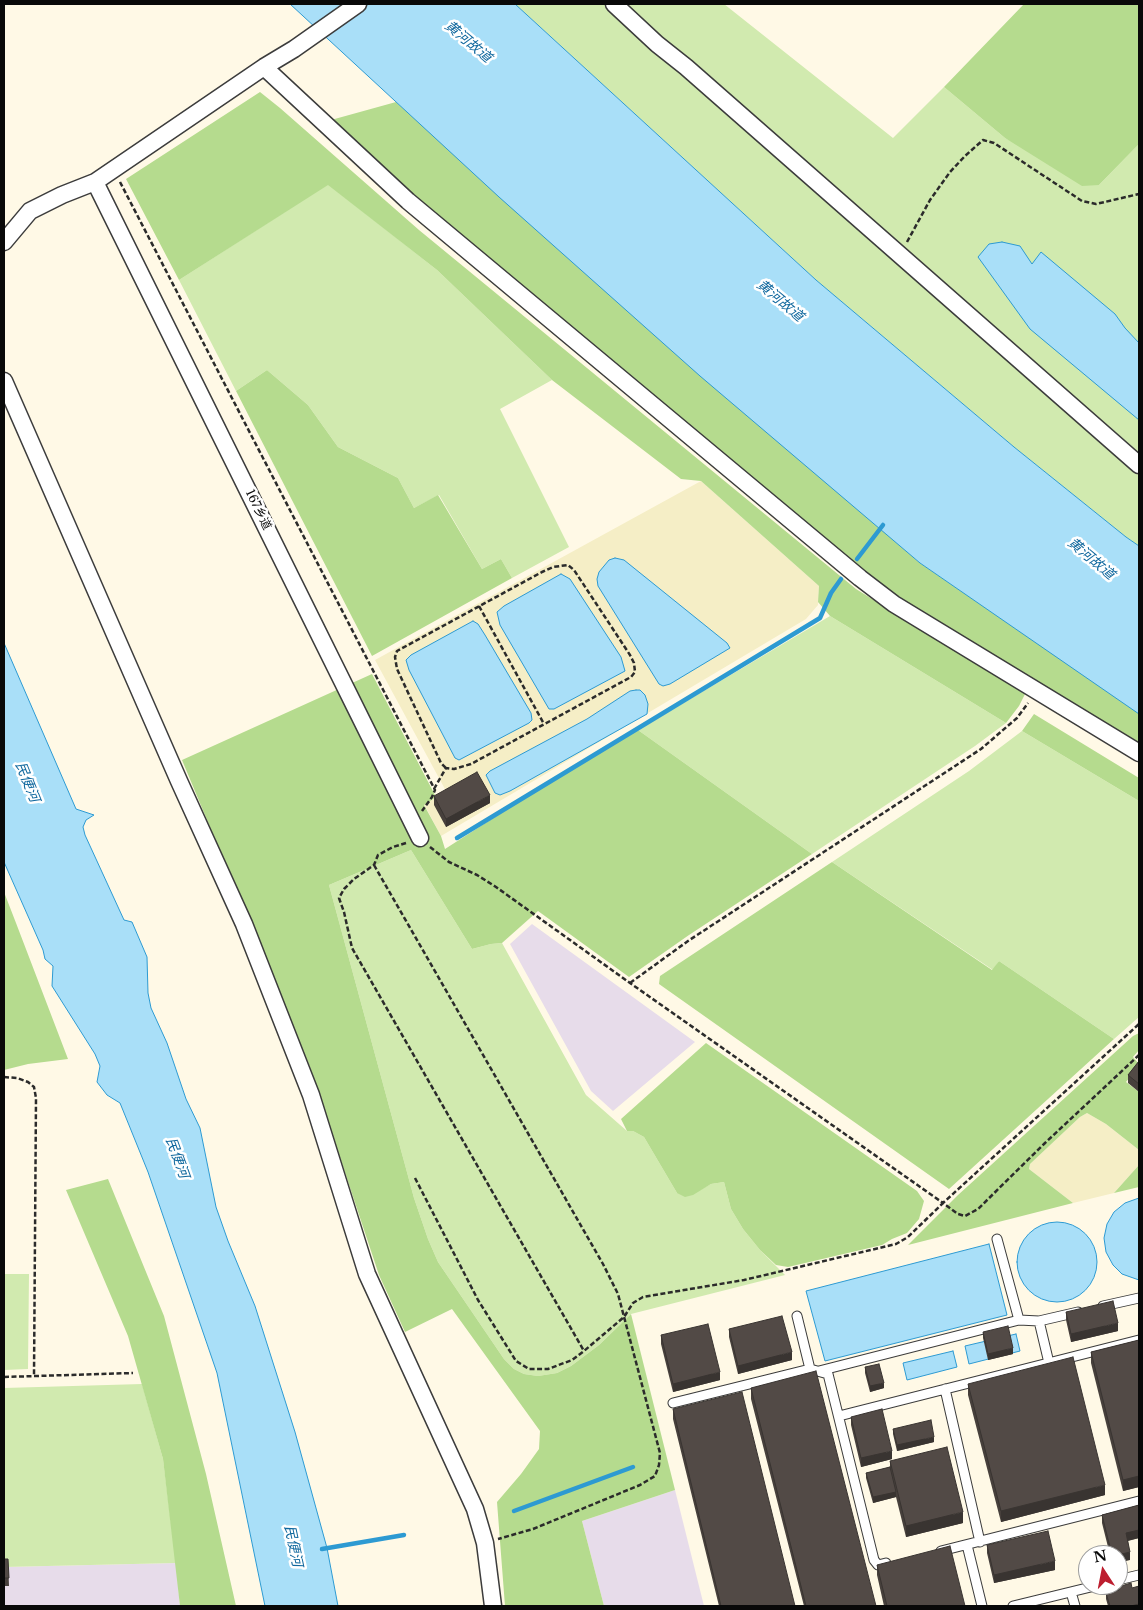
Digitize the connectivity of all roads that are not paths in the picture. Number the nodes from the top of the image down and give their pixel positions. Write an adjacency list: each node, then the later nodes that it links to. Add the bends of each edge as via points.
1 (358, 4): 3 (street)
2 (614, 4): 7 (street)
3 (264, 67): 4 (street); 8 (street, via 408,201 860,578 894,604)
4 (95, 182): 5 (street, via 30,211); 9 (street, 167乡道)
5 (4, 242)
6 (4, 381): 28 (street, via 244,924 312,1095 367,1274 475,1509 485,1543)
7 (1139, 464)
8 (1139, 754)
9 (420, 838)
10 (997, 1239): 13 (lane)
11 (1139, 1298): 14 (lane)
12 (797, 1316): 17 (lane)
13 (1018, 1320): 14 (lane); 17 (lane)
14 (1039, 1321): 16 (lane)
15 (1139, 1340): 16 (lane)
16 (1049, 1363): 18 (lane)
17 (815, 1370): 19 (lane); 20 (lane, via 828,1374)
18 (945, 1389): 20 (lane); 22 (lane)
19 (672, 1403)
20 (839, 1416): 25 (lane, via 874,1560 878,1565)
21 (1139, 1502): 22 (lane)
22 (980, 1542): 23 (lane)
23 (967, 1545): 24 (lane); 29 (lane)
24 (931, 1553)
25 (896, 1561)
26 (1078, 1590): 27 (lane)
27 (1071, 1592): 30 (lane); 31 (lane)
28 (493, 1606)
29 (982, 1606)
30 (1013, 1606)
31 (1075, 1606)

